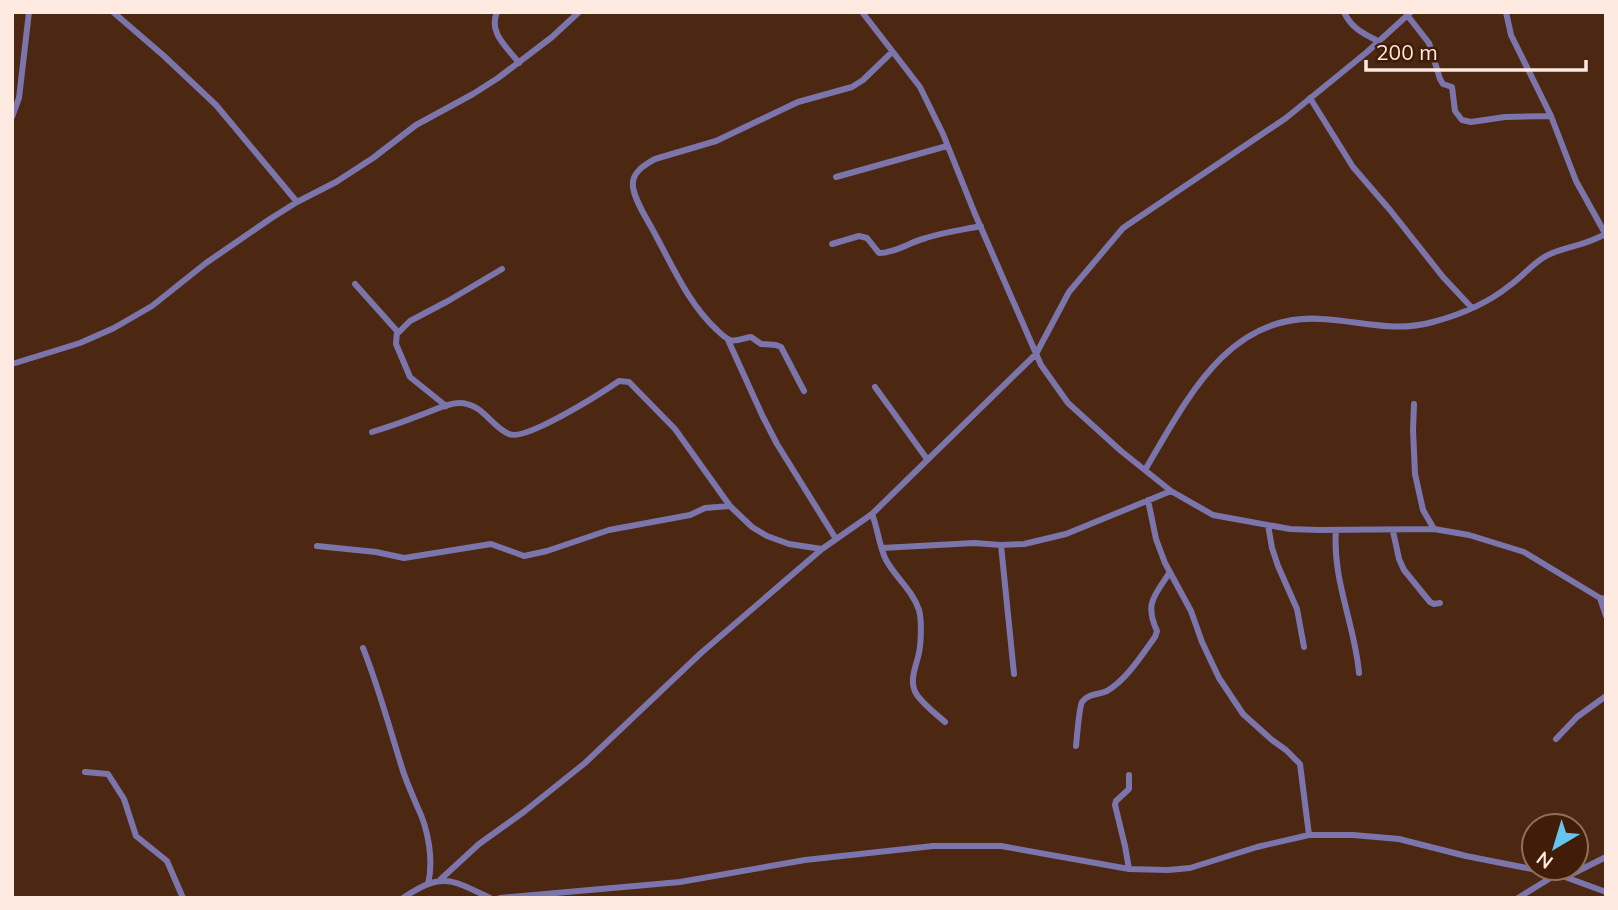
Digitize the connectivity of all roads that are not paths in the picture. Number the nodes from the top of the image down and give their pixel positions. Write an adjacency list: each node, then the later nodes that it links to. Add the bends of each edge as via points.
1 (29, 12): 14 (street, via 19,99)
2 (113, 12): 17 (street, via 216,105)
3 (497, 12): 11 (street, via 495,31)
4 (579, 12): 11 (street)
5 (862, 12): 10 (street)
6 (1344, 12): 9 (street, via 1359,31)
7 (1506, 12): 13 (street, via 1511,35)
8 (1409, 14): 9 (street); 13 (street, via 1429,43 1440,79 1452,87 1455,111 1462,120)
9 (1378, 41): 12 (street)
10 (892, 52): 15 (street, via 920,87); 25 (street, via 852,88 798,102 716,141 655,159 635,175 638,201 678,278 706,320)
11 (519, 63): 17 (street, via 416,125 336,182)
12 (1310, 99): 23 (street, via 1353,167); 26 (street, via 1123,228 1069,292)
13 (1551, 116): 19 (street, via 1576,181)
14 (12, 117)
15 (947, 146): 16 (street); 18 (street)
16 (836, 177)
17 (297, 202): 27 (street, via 114,328)
18 (981, 226): 20 (street, via 925,238 889,253 879,253 859,236); 26 (street)
19 (1606, 235): 23 (street, via 1544,257 1508,287)
20 (832, 244)
21 (502, 269): 24 (street, via 410,321)
22 (355, 284): 24 (street)
23 (1472, 308): 34 (street, via 1431,323 1397,327 1303,317 1247,335 1222,355 1188,398)
24 (397, 334): 31 (street, via 396,344 410,377)
25 (728, 340): 29 (street, via 751,337 780,347); 43 (street, via 763,417)
26 (1036, 354): 33 (street); 34 (street, via 1068,403)
27 (12, 364)
28 (875, 387): 33 (street)
29 (804, 391)
30 (1414, 404): 40 (street, via 1415,474 1423,510)
31 (446, 406): 32 (street); 37 (street, via 471,405 517,436 583,405 619,381 629,382 674,429)
32 (372, 432)
33 (927, 458): 38 (street)
34 (1145, 470): 35 (street)
35 (1171, 491): 36 (street); 39 (street, via 1213,515)
36 (1148, 500): 44 (street, via 1066,534); 48 (street, via 1156,539)
37 (730, 506): 45 (street, via 610,530 524,556 491,544 404,558); 47 (street, via 766,536)
38 (872, 514): 43 (street); 46 (street)
39 (1268, 524): 41 (street); 52 (street, via 1278,566 1297,609)
40 (1434, 529): 42 (street); 49 (street, via 1524,552)
41 (1336, 530): 42 (street); 54 (street, via 1336,564)
42 (1393, 531): 50 (street, via 1404,570 1430,602)
43 (836, 539): 47 (street)
44 (1001, 545): 46 (street); 55 (street)
45 (317, 546)
46 (882, 548): 57 (street, via 919,612 914,688)
47 (822, 549): 67 (street, via 701,653 585,763)
48 (1170, 572): 59 (street, via 1151,601 1155,637 1126,675 1080,705); 62 (street, via 1219,678 1243,714 1300,764)
49 (1603, 598): 51 (street)
50 (1440, 603)
51 (1606, 616)
52 (1304, 647)
53 (363, 648): 70 (street, via 422,819 431,871)
54 (1359, 673)
55 (1014, 674)
56 (1606, 696): 58 (street)
57 (945, 722)
58 (1556, 738)
59 (1076, 746)
60 (85, 772): 72 (street, via 108,774 124,799 136,836 167,861)
61 (1129, 775): 66 (street, via 1129,789 1115,805)
62 (1309, 835): 65 (street, via 1399,839); 66 (street, via 1191,868)
63 (1606, 857): 64 (street)
64 (1590, 865)
65 (1520, 867)
66 (1129, 869): 75 (street, via 1001,846 933,846 804,860 680,882)
67 (441, 879): 70 (street); 74 (street)
68 (1544, 882): 76 (street)
69 (1579, 882): 71 (street)
70 (428, 884): 73 (street)
71 (1606, 892)
72 (183, 898)
73 (403, 898)
74 (490, 898)
75 (500, 898)
76 (1518, 898)

